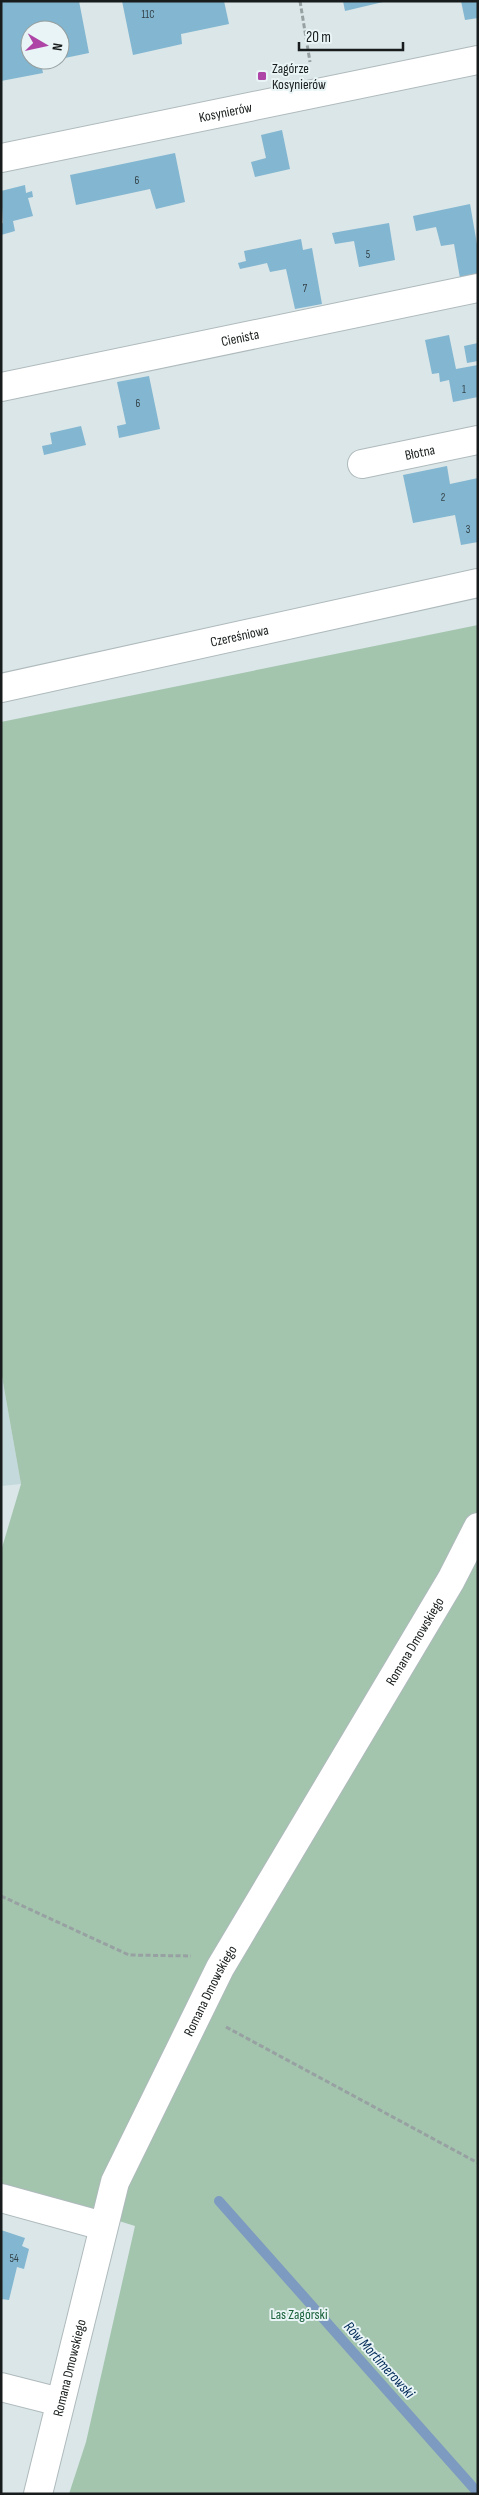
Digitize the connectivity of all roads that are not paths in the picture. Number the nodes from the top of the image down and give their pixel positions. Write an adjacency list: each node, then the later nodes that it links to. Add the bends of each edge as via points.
1 (478, 60): 2 (street, Kosynierów)
2 (1, 158)
3 (478, 288): 4 (street, Cienista)
4 (1, 387)
5 (478, 440): 6 (street, Błotna)
6 (362, 464)
7 (478, 583): 8 (street, Czereśniowa)
8 (1, 688)
9 (478, 1527): 11 (street, Romana Dmowskiego, via 451,1580 220,1968 115,2182)
10 (1, 2198): 11 (street)
11 (103, 2226): 13 (street, Romana Dmowskiego)
12 (1, 2387): 13 (street)
13 (60, 2402): 14 (street, Romana Dmowskiego)
14 (38, 2494)

